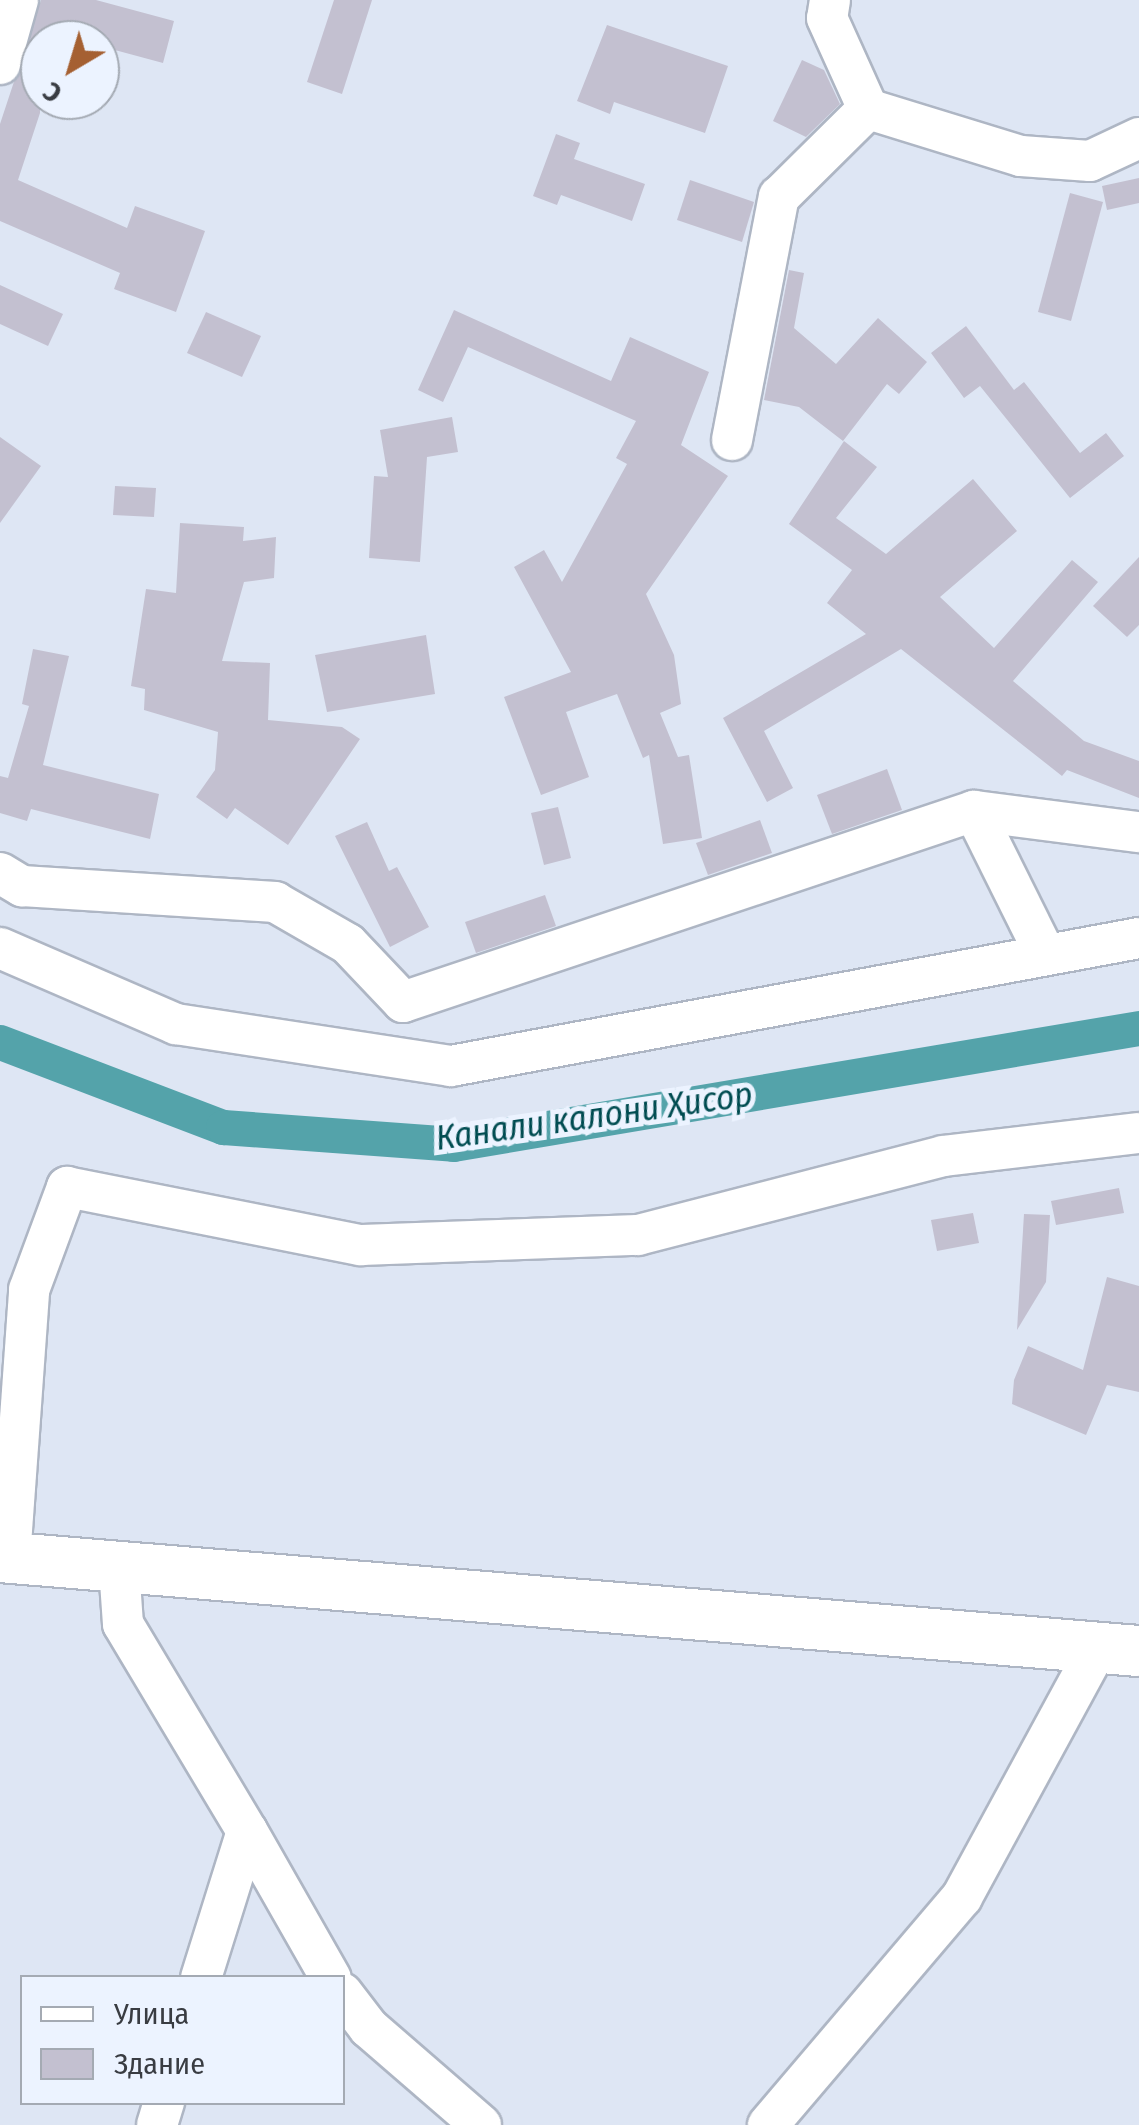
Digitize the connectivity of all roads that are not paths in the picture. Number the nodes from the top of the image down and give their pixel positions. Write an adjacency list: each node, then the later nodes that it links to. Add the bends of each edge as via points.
1 (18, 0): 3 (street)
2 (830, 0): 4 (street, via 828,18)
3 (0, 64)
4 (868, 109): 5 (street, via 1021,156 1090,161); 6 (street, via 780,197)
5 (1139, 138)
6 (732, 440)
7 (974, 811): 8 (street); 9 (street, via 403,1002 348,944 274,902 22,886); 12 (street)
8 (1139, 832)
9 (0, 874)
10 (1139, 938): 12 (street)
11 (0, 948): 12 (street, via 176,1024 450,1066)
12 (1045, 954)
13 (1139, 1134): 14 (street, via 943,1156 638,1235 360,1246 67,1187 29,1290)
14 (5, 1557): 15 (main road)
15 (119, 1567): 16 (main road); 17 (street, via 123,1624)
16 (1118, 1649): 22 (street, via 962,1897)
17 (247, 1831): 18 (street); 19 (street)
18 (201, 1975)
19 (329, 1975)
20 (345, 1997): 21 (street, via 369,2028)
21 (481, 2125)
22 (768, 2125)

